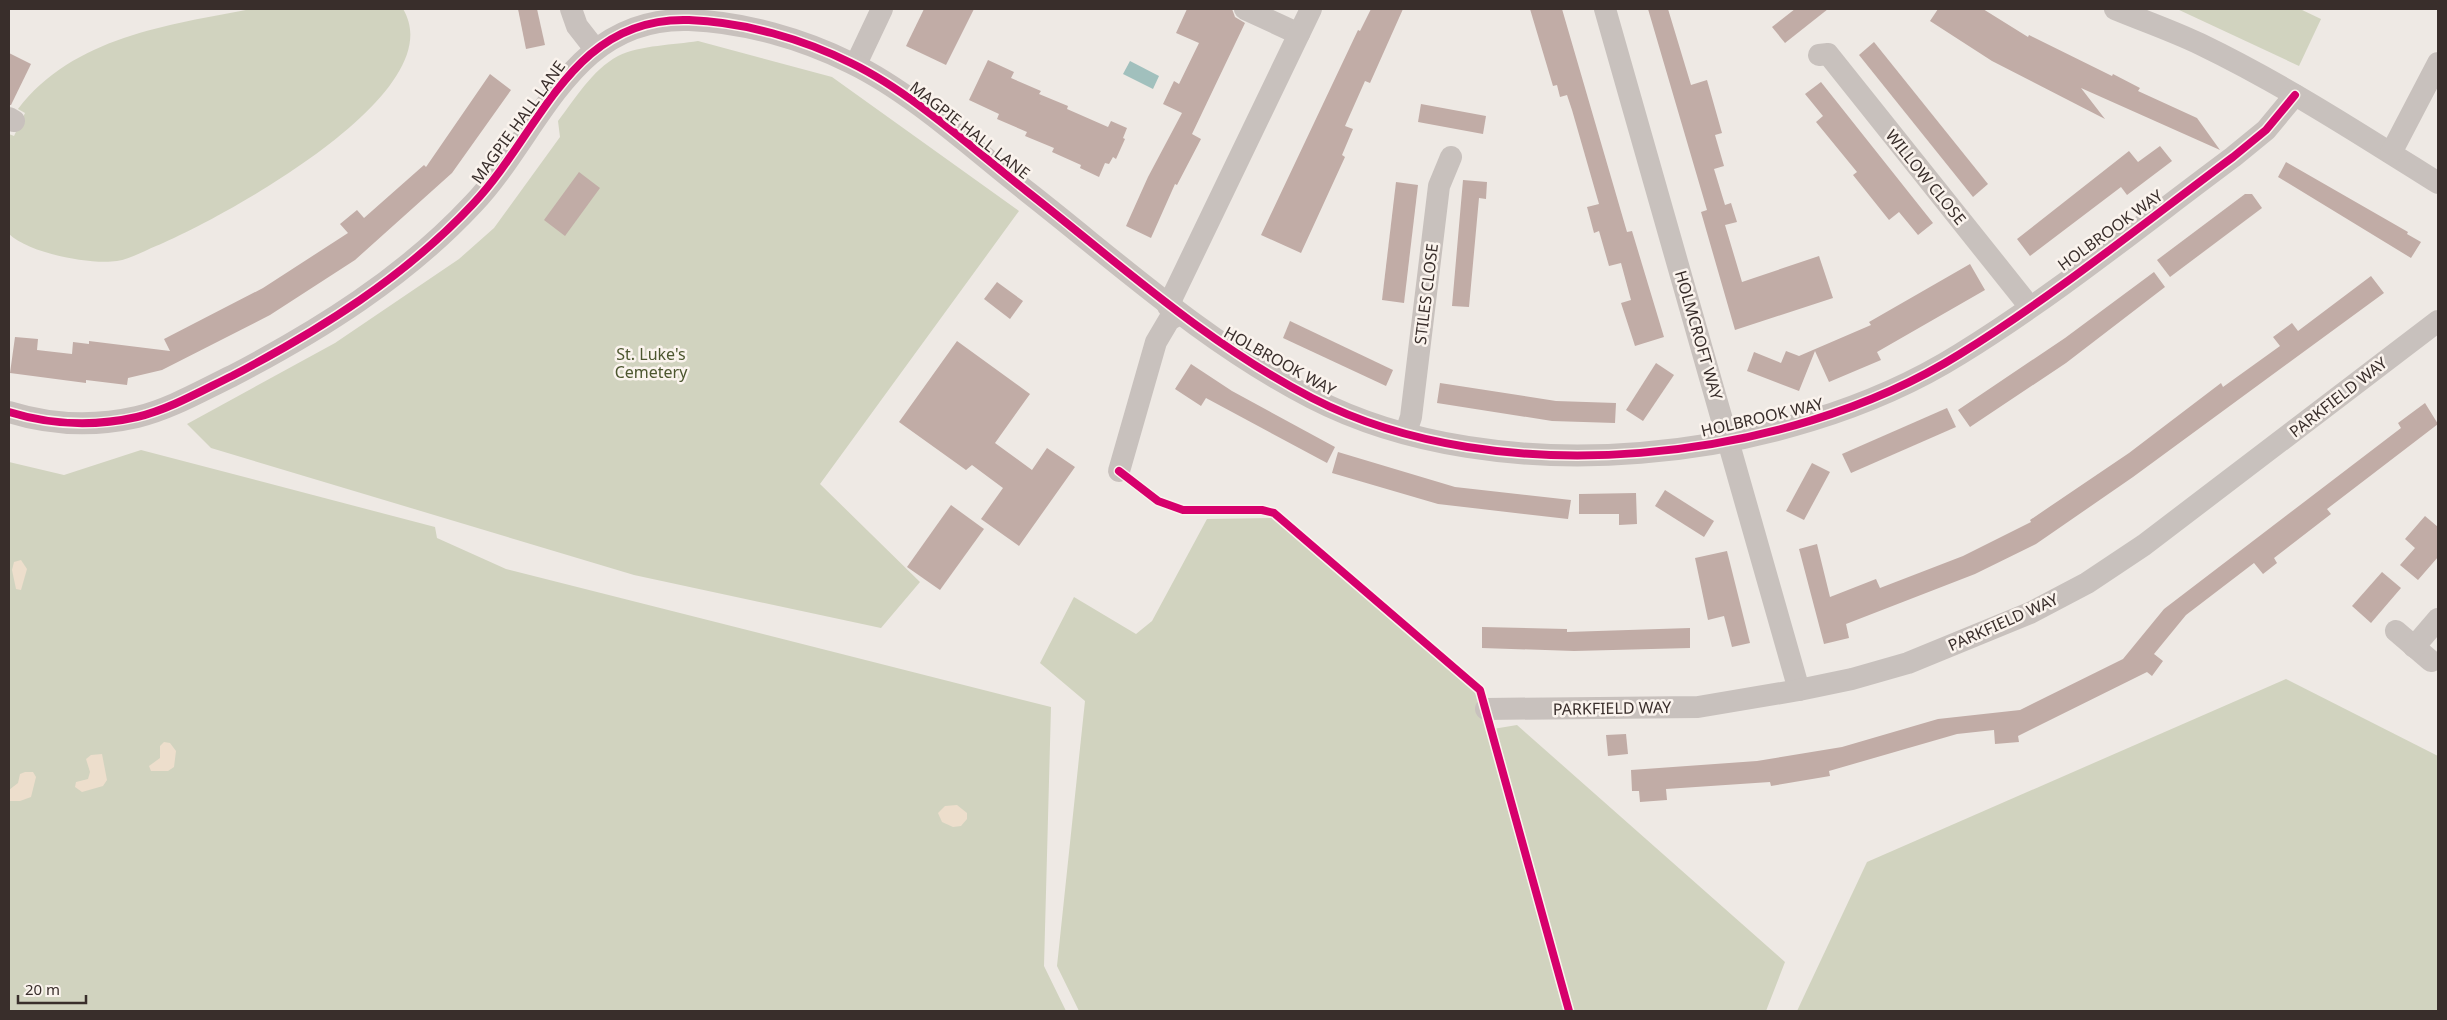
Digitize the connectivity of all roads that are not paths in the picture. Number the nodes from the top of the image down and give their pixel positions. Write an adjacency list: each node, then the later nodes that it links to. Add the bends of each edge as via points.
1 (571, 9): 8 (street, via 577,26)
2 (882, 9): 11 (street)
3 (1245, 9): 7 (street)
4 (1311, 9): 7 (street)
5 (1605, 9): 21 (street, HOLMCROFT WAY)
6 (2116, 9): 12 (street, via 2198,44)
7 (1299, 34): 17 (street)
8 (595, 48): 11 (street, MAGPIE HALL LANE, via 626,30 687,20 785,37); 19 (street, MAGPIE HALL LANE, via 573,69 498,176 451,227 391,280 325,323 224,380 145,415 99,423 69,423 48,422)
9 (1819, 55): 16 (street, WILLOW CLOSE, via 1828,54)
10 (2438, 63): 13 (street)
11 (856, 64): 17 (street, MAGPIE HALL LANE, via 910,99)
12 (2295, 95): 13 (street); 16 (street, HOLBROOK WAY, via 2266,130 2233,157)
13 (2391, 153): 15 (street)
14 (1451, 157): 20 (street, STILES CLOSE, via 1439,186 1411,417)
15 (2438, 183)
16 (2030, 306): 21 (street, HOLBROOK WAY, via 1957,357 1884,394 1845,411)
17 (1173, 310): 20 (street, HOLBROOK WAY, via 1218,343 1316,400); 22 (street, via 1156,342)
18 (2438, 321): 25 (street, PARKFIELD WAY, via 2144,545 2087,583 2030,613 1908,663)
19 (9, 412)
20 (1406, 432): 21 (street, HOLBROOK WAY, via 1476,448 1548,456 1619,454)
21 (1729, 442): 25 (street, HOLMCROFT WAY)
22 (1119, 471)
23 (2438, 619): 24 (street, via 2422,654)
24 (2396, 631)
25 (1799, 690): 26 (street, PARKFIELD WAY, via 1698,707)
26 (1486, 709)

